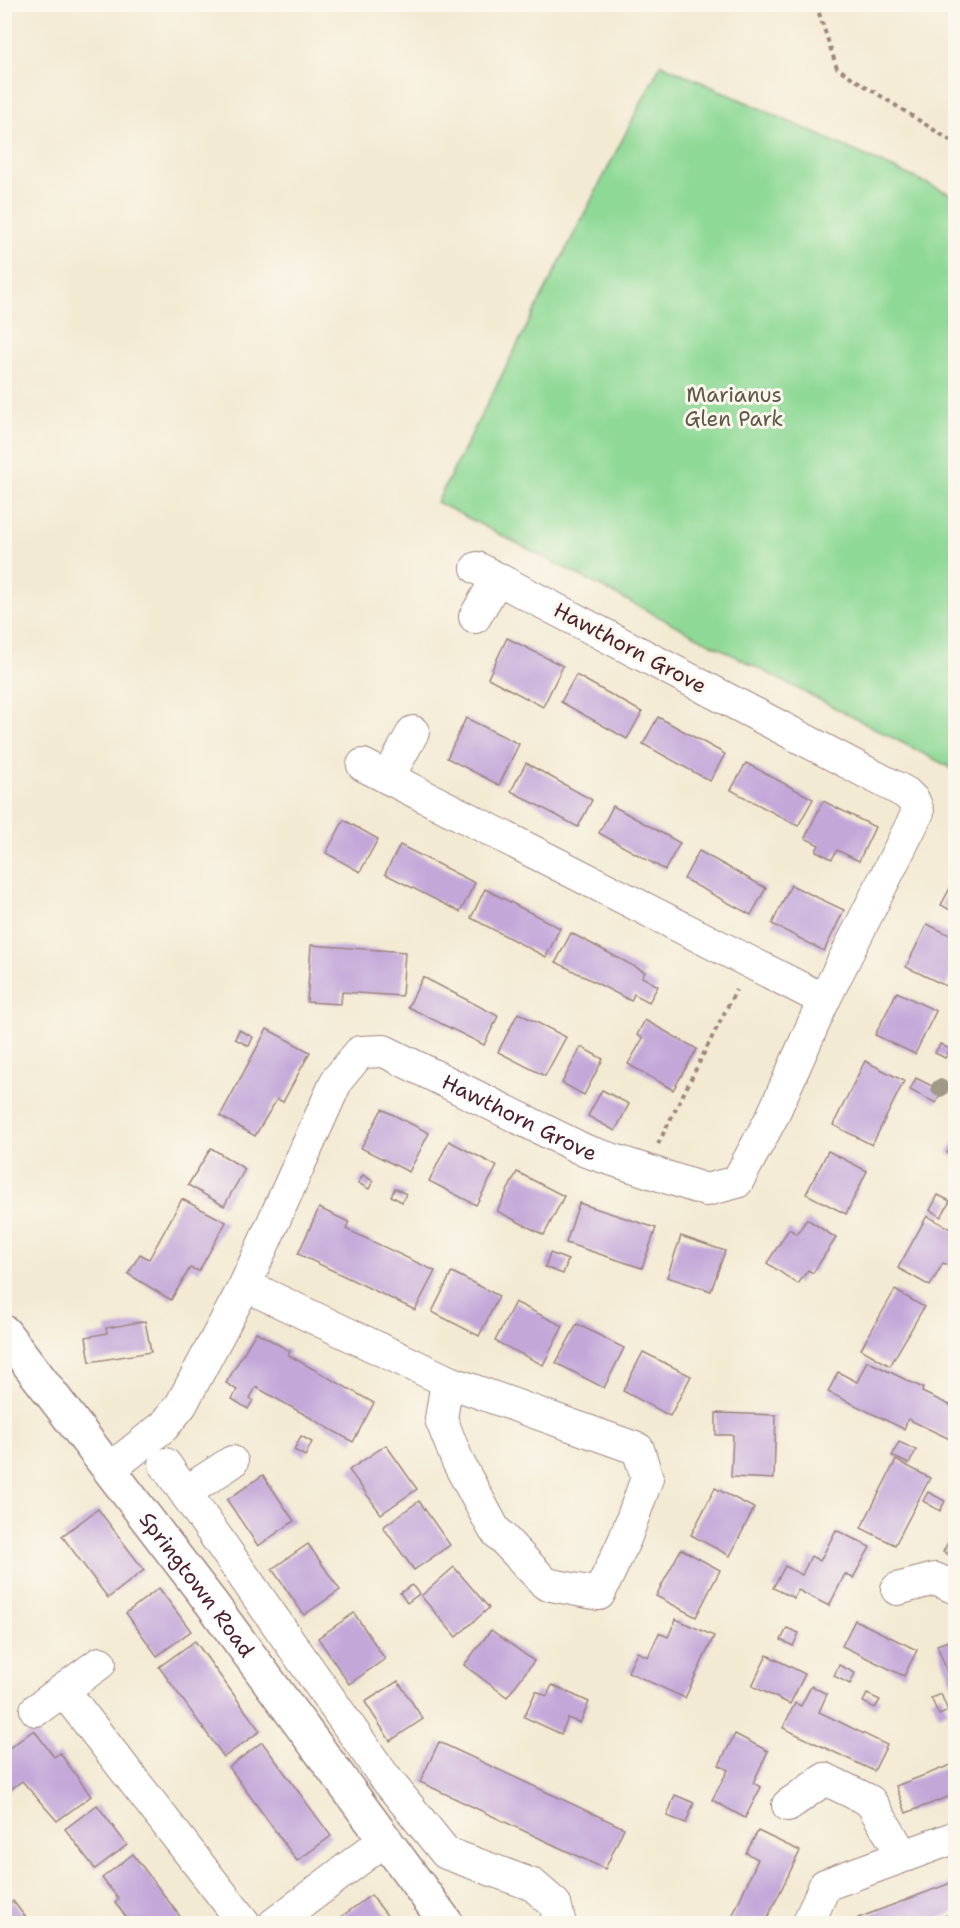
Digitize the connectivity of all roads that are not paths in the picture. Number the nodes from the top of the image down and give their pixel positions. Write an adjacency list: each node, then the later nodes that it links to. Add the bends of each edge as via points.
1 (475, 617): 3 (street, Hawthorn Grove, via 487,574 915,801 918,812)
2 (412, 732): 3 (street, via 376,772)
3 (824, 1000): 4 (street, Hawthorn Grove, via 772,1117 737,1182 706,1190 586,1151 384,1051 360,1052 337,1080)
4 (244, 1285): 6 (street); 9 (street, Hawthorn Grove, via 180,1405 164,1426)
5 (4, 1332): 9 (street, Springtown Road)
6 (447, 1381): 6 (street, via 441,1419 494,1529 546,1584 599,1594 647,1478 638,1449)
7 (232, 1462): 10 (street)
8 (165, 1464): 10 (street, Springtown Road)
9 (110, 1470): 18 (street, Springtown Road)
10 (186, 1492): 23 (street, Springtown Road, via 383,1775 446,1853 533,1885 555,1904)
11 (956, 1588): 12 (street, via 935,1579)
12 (897, 1589)
13 (100, 1663): 14 (street)
14 (63, 1690): 15 (street); 20 (street)
15 (36, 1710)
16 (788, 1805): 19 (street, via 825,1779 870,1801)
17 (956, 1837): 19 (street)
18 (386, 1839): 21 (street); 22 (street, Springtown Road)
19 (902, 1854): 24 (street, via 825,1885)
20 (245, 1923)
21 (274, 1923)
22 (447, 1923)
23 (560, 1923)
24 (808, 1923)

